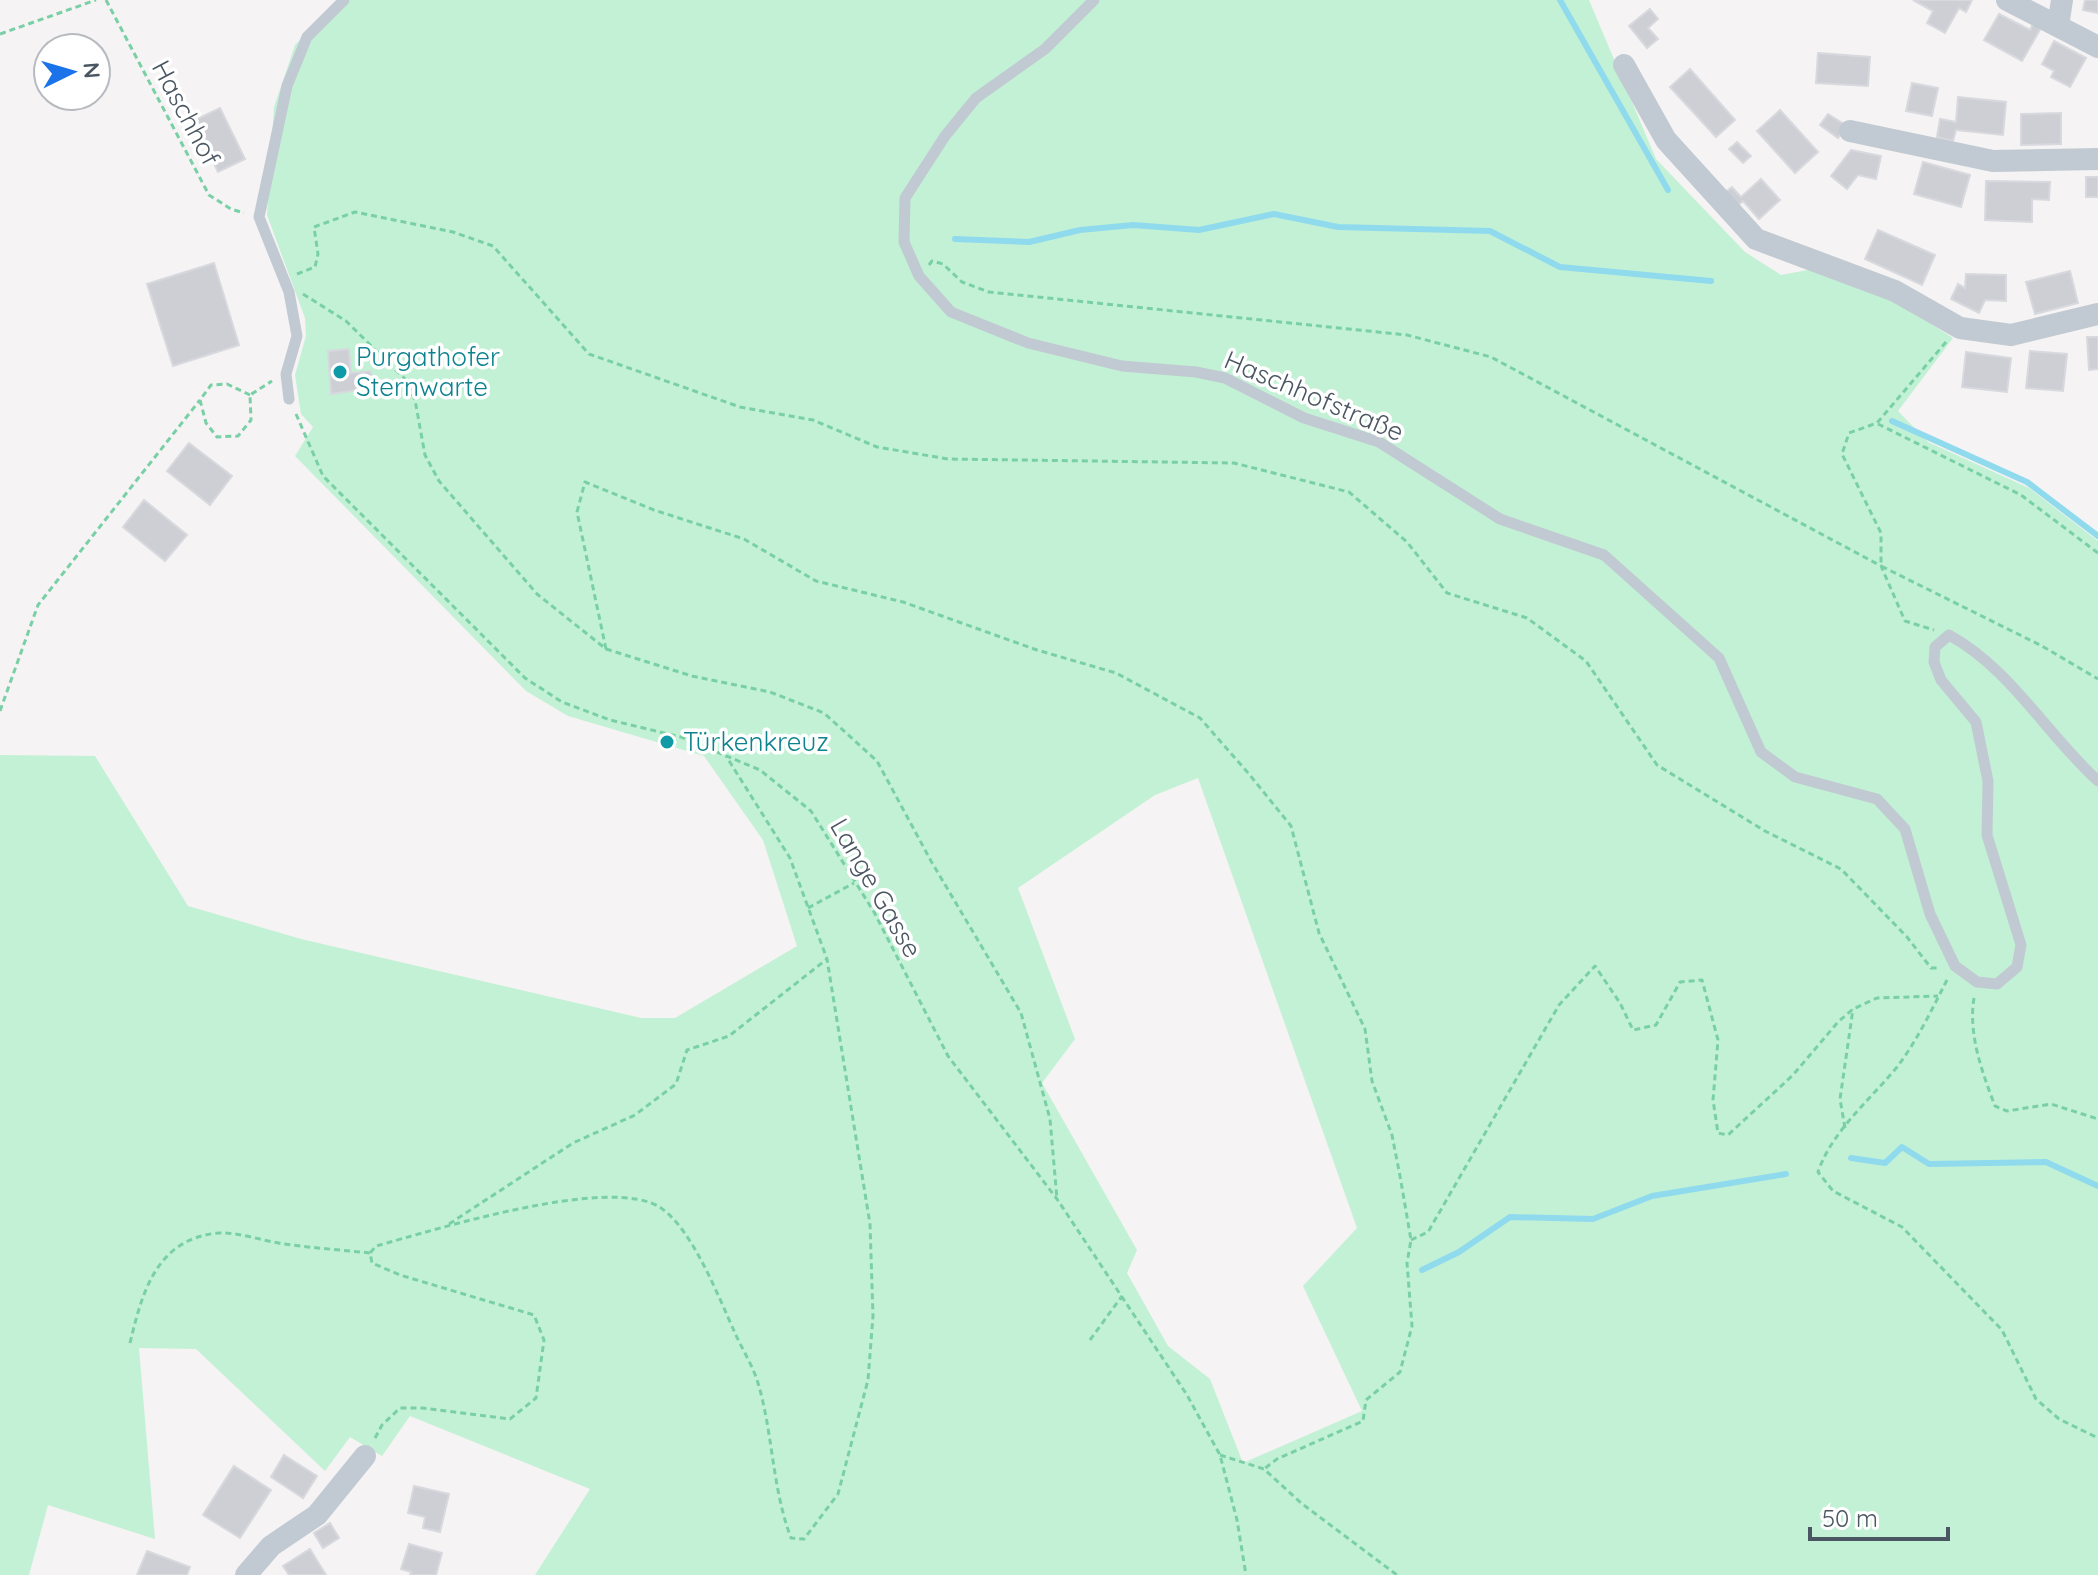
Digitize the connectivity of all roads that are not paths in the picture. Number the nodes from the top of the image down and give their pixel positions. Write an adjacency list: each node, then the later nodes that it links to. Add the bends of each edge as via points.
1 (344, 0): 11 (lane, via 307,37 287,86 259,217 289,292 297,336 286,374)
2 (1094, 0): 12 (lane, Haschhofstraße, via 1045,49 976,98 905,198 904,242 919,276 951,312 1028,343 1109,363 1225,378 1304,418 1379,442 1500,519 1604,555 1719,658 1761,752 1795,777 1877,799 1905,829 1930,914 1955,966 1977,982 1997,984 2017,967 2021,945 1987,835 1988,781 1976,722 1941,680 1935,647 1949,635 1970,646)
3 (2007, 0): 5 (street)
4 (2062, 0): 5 (street)
5 (2058, 26): 6 (street)
6 (2098, 47)
7 (1624, 65): 10 (street, via 1666,140 1756,239 1895,291 1960,328 2011,335)
8 (1850, 131): 9 (street, via 1993,161)
9 (2098, 159)
10 (2098, 314)
11 (289, 399)
12 (2098, 781)
13 (365, 1456): 14 (street, via 317,1515 271,1546)
14 (246, 1575)

